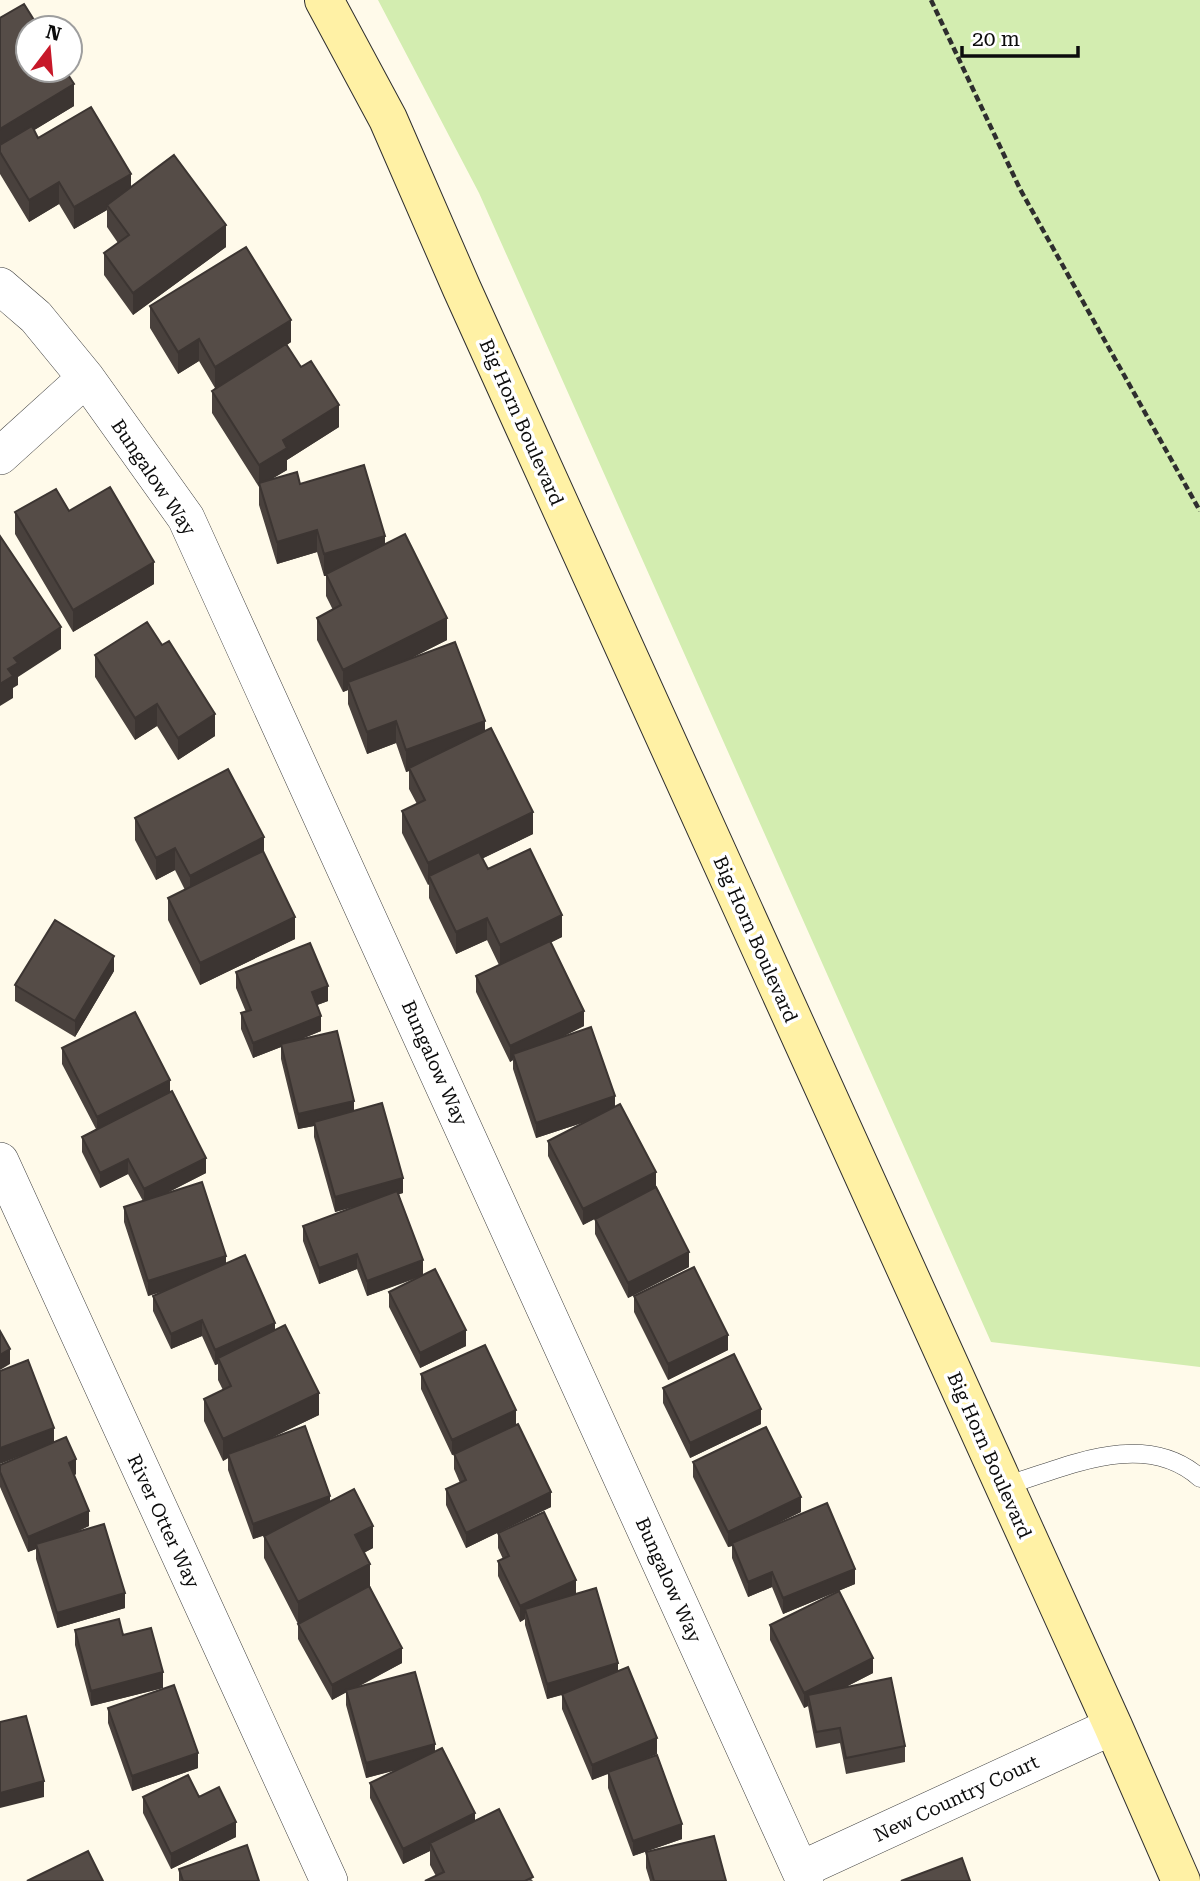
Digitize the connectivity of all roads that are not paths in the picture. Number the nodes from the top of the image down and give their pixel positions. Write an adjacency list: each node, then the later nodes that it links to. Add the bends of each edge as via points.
1 (324, 0): 7 (main road, Big Horn Boulevard, via 388,120)
2 (0, 286): 3 (street, Bungalow Way, via 36,317)
3 (86, 378): 4 (street); 9 (street, Bungalow Way, via 186,519)
4 (0, 456)
5 (0, 1161): 10 (street, River Otter Way)
6 (1200, 1478): 7 (lane, via 1173,1461 1142,1453 1109,1454)
7 (1004, 1486): 8 (main road, Big Horn Boulevard)
8 (1112, 1726): 9 (street, New Country Court); 11 (main road, Big Horn Boulevard)
9 (802, 1875)
10 (329, 1881)
11 (1181, 1881)

